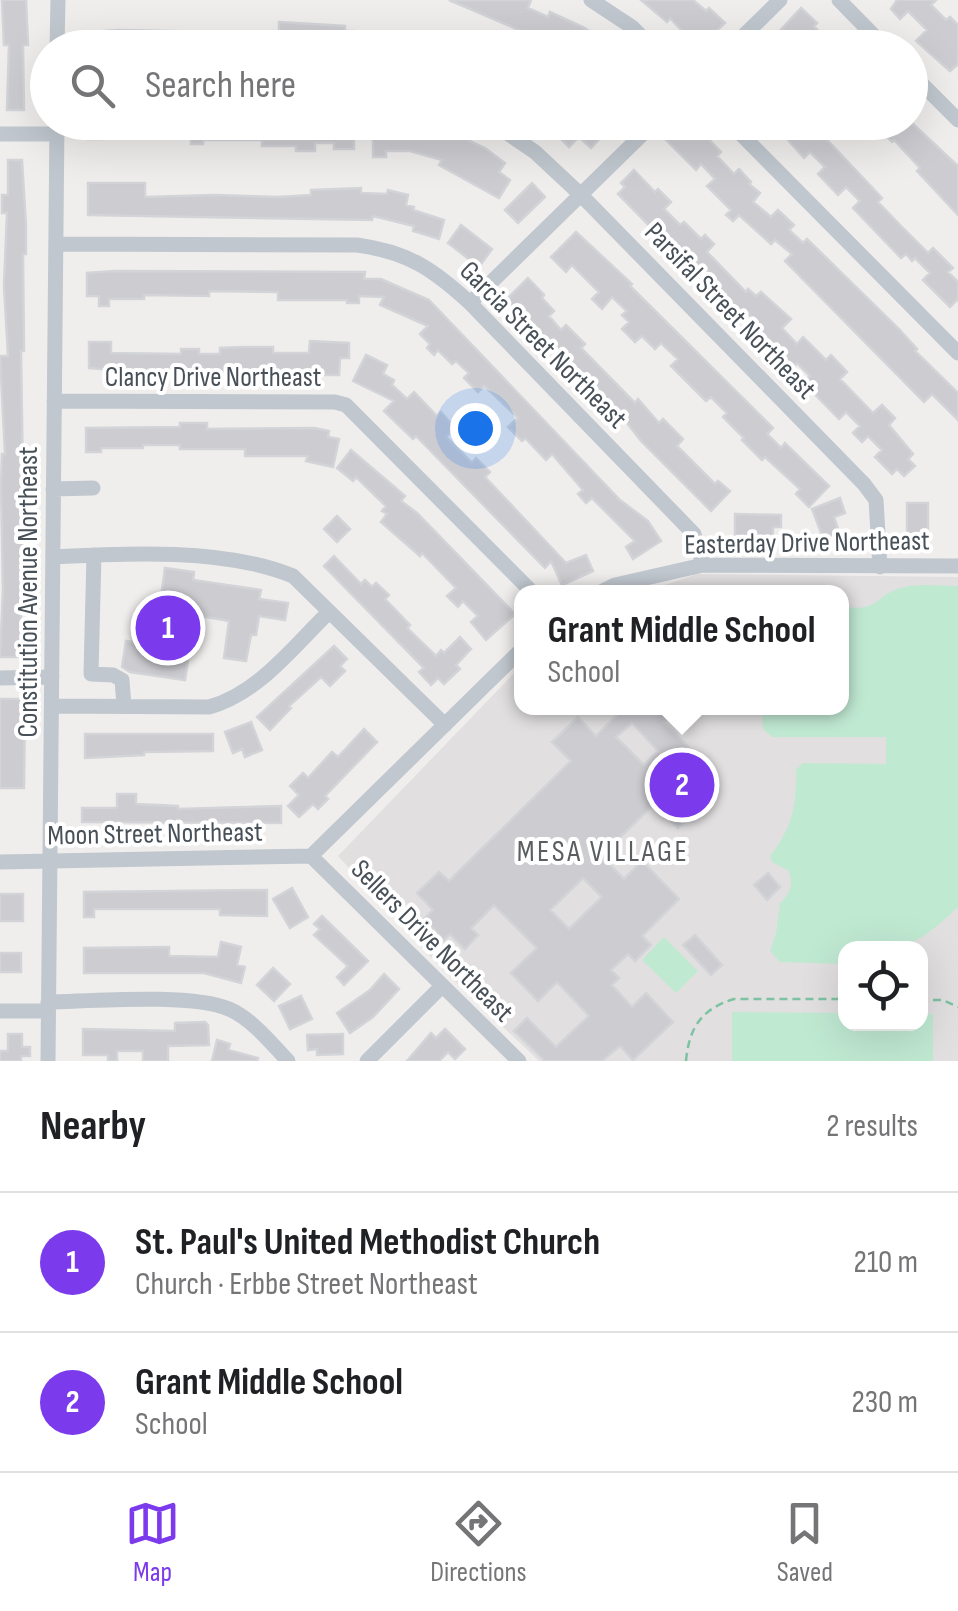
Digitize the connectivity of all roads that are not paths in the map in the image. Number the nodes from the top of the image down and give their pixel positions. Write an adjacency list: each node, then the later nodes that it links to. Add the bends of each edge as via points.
1 (58, 0): 5 (street)
2 (591, 0): 6 (street)
3 (780, 0): 7 (street)
4 (839, 0): 8 (street)
5 (57, 30)
6 (636, 30)
7 (749, 30)
8 (868, 30)
9 (928, 90): 10 (street)
10 (958, 120)
11 (30, 131): 12 (street)
12 (0, 134)
13 (57, 140): 18 (street, Constitution Avenue Northeast)
14 (517, 140): 17 (street, Parsifal Street Northeast)
15 (637, 140): 17 (street)
16 (747, 140): 20 (street)
17 (581, 196): 19 (street); 28 (street, Parsifal Street Northeast, via 864,484 876,500)
18 (56, 244): 19 (street, Garcia Street Northeast, via 389,249 415,260); 21 (street, Constitution Avenue Northeast)
19 (470, 302): 26 (street, Garcia Street Northeast, via 694,534)
20 (958, 353)
21 (54, 401): 23 (street, Constitution Avenue Northeast); 29 (street, Clancy Drive Northeast, via 346,405)
22 (93, 488): 23 (street)
23 (53, 489): 25 (street, Constitution Avenue Northeast)
24 (94, 555): 25 (street); 31 (street, via 178,555 276,569 293,576); 36 (street, via 91,674 122,680)
25 (53, 557): 33 (street, Constitution Avenue Northeast)
26 (703, 564): 28 (street, Easterday Drive Northeast); 30 (street, Easterday Drive Northeast)
27 (958, 566): 28 (street, Easterday Drive Northeast)
28 (880, 567)
29 (525, 585)
30 (615, 585)
31 (330, 612): 36 (street, via 230,701 209,707); 37 (street)
32 (514, 657): 37 (street)
33 (52, 677): 34 (street); 35 (street, Constitution Avenue Northeast)
34 (0, 678)
35 (52, 706): 36 (street); 39 (street, Constitution Avenue Northeast)
36 (124, 706)
37 (445, 724): 38 (street)
38 (311, 856): 39 (street, Moon Street Northeast); 41 (street, Sellers Drive Northeast)
39 (50, 861): 40 (street, Moon Street Northeast); 42 (street, Constitution Avenue Northeast)
40 (0, 862)
41 (442, 986): 46 (street); 47 (street, Sellers Drive Northeast)
42 (48, 1006): 43 (street); 44 (street, Constitution Avenue Northeast); 45 (street, via 205,1001 233,1011)
43 (0, 1011)
44 (48, 1061)
45 (288, 1061)
46 (367, 1061)
47 (519, 1061)

